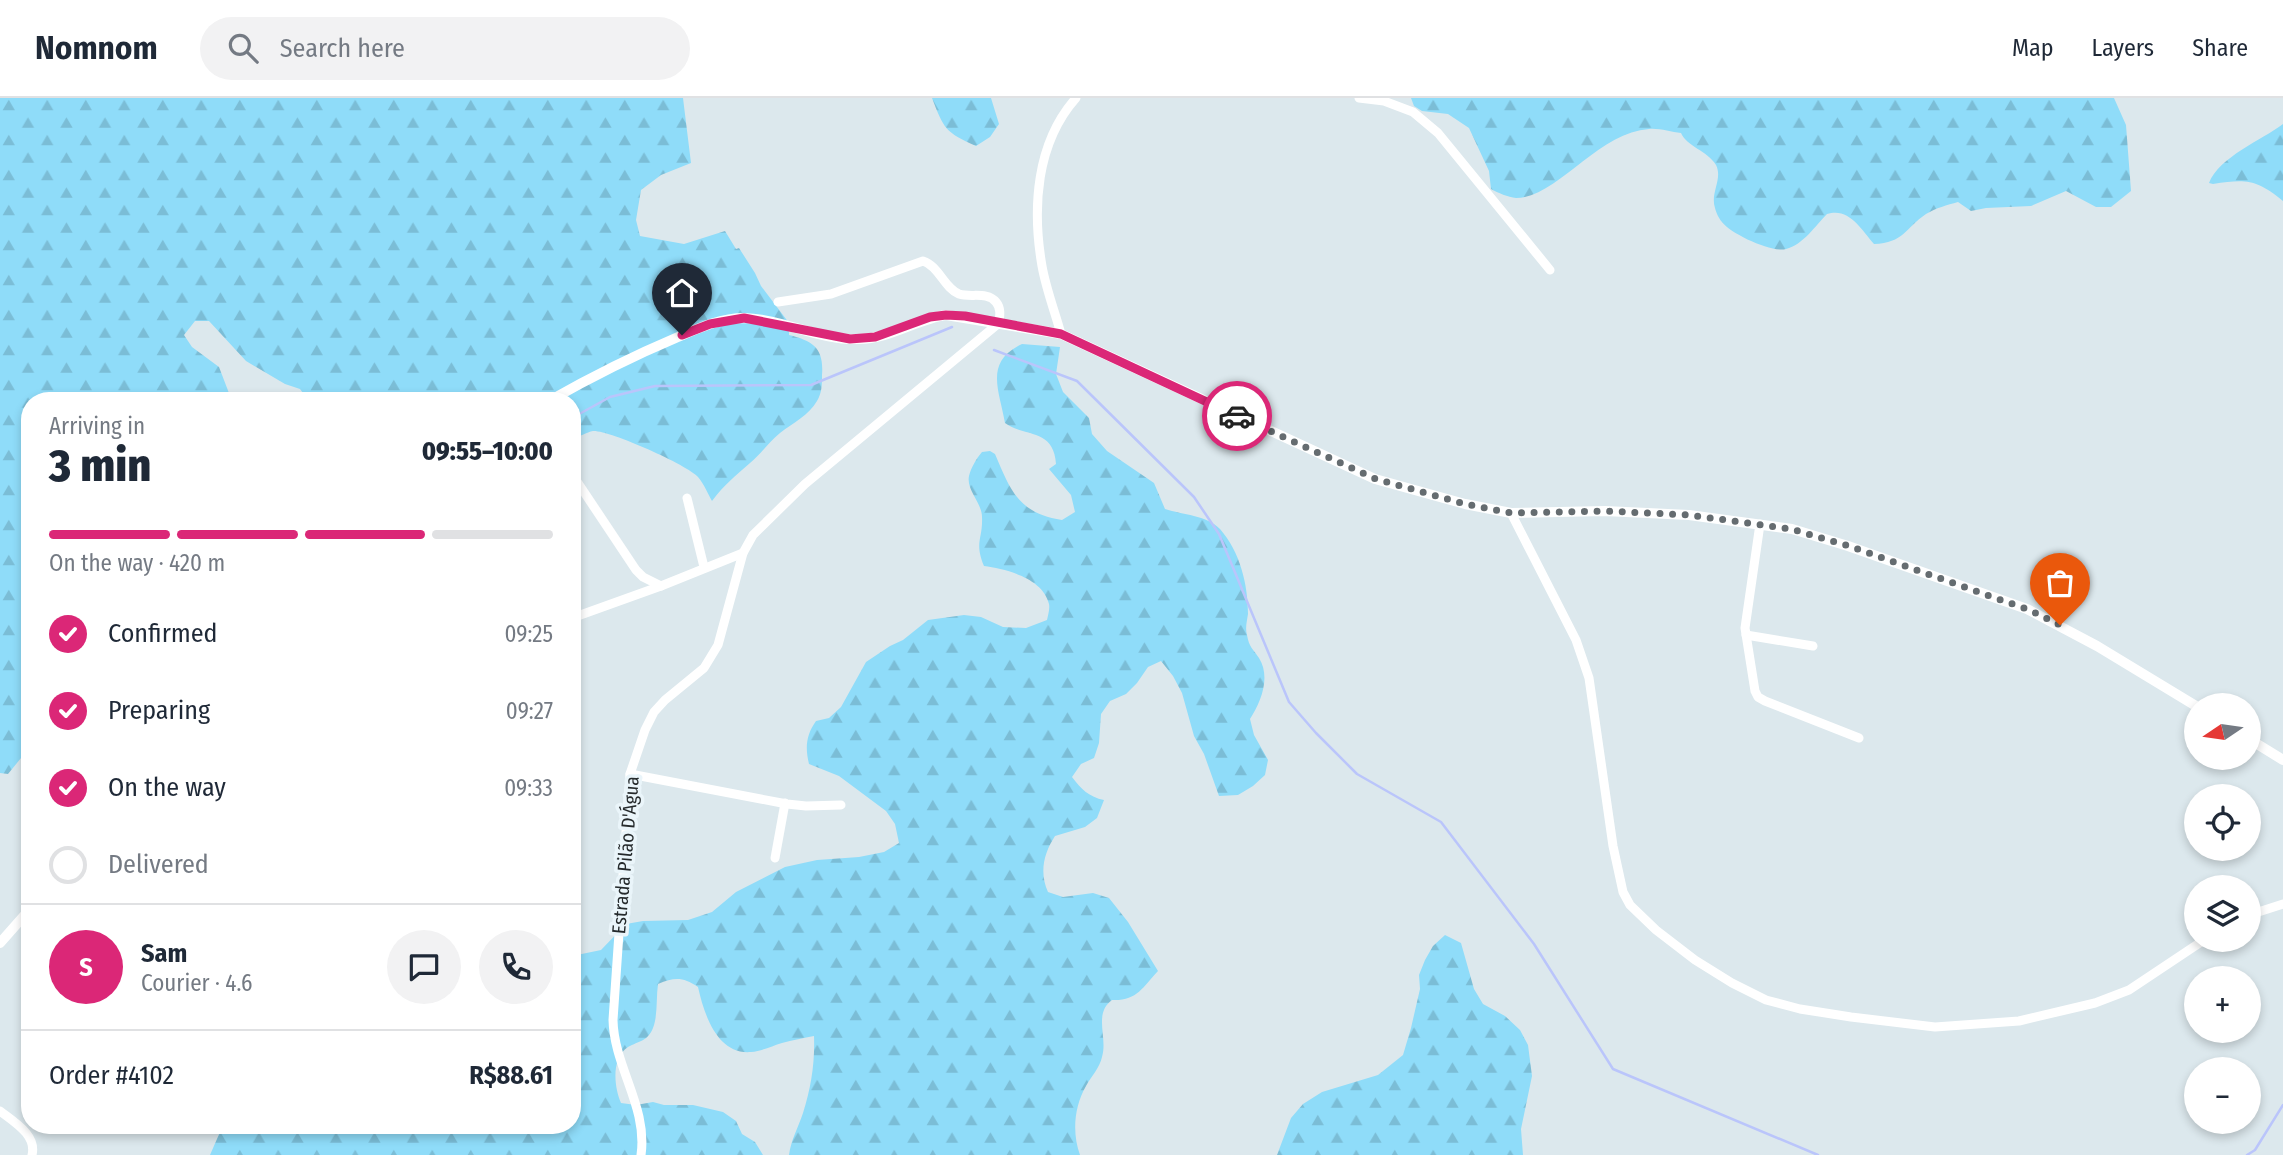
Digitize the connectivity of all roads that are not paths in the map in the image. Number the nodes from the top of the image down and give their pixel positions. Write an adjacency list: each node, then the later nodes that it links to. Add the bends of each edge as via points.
1 (1076, 98): 6 (street, via 1051,134 1038,197 1042,266)
2 (1359, 98): 3 (street, via 1413,112 1438,133)
3 (1550, 270)
4 (778, 302): 5 (street, via 831,294 923,261 960,294 989,296 997,302)
5 (999, 323): 6 (street); 7 (street, via 946,315 862,340 729,319 637,354); 12 (street, Estrada Pilão D'Água, via 805,484 760,527)
6 (1061, 334): 10 (street, via 1376,479)
7 (566, 392)
8 (581, 488): 14 (street, via 636,570)
9 (687, 498): 13 (street)
10 (1511, 513): 11 (street, via 1689,515); 30 (street, via 1576,640 1589,678 1623,892 1656,930 1695,960 1766,1000 1800,1009 1935,1027 2019,1021 2095,1003 2129,990)
11 (1760, 524): 16 (street); 18 (street, via 1849,546 2027,609)
12 (743, 553): 13 (street); 22 (street, Estrada Pilão D'Água, via 718,645 704,668 654,712)
13 (704, 567): 14 (street)
14 (661, 586): 15 (street)
15 (581, 615)
16 (1746, 635): 17 (street); 19 (street, via 1758,697)
17 (1813, 646)
18 (2184, 699)
19 (1859, 738)
20 (2261, 746): 21 (street)
21 (2283, 760)
22 (630, 774): 23 (street); 35 (street, Estrada Pilão D'Água, via 613,1020 619,1057 640,1117)
23 (785, 803): 24 (street); 25 (street)
24 (841, 805)
25 (775, 858)
26 (2283, 904): 27 (street)
27 (2261, 911)
28 (21, 919): 29 (street)
29 (0, 943)
30 (2186, 952)
31 (0, 1111): 32 (street)
32 (21, 1128)
33 (26, 1134): 34 (street)
34 (32, 1155)
35 (641, 1155)

